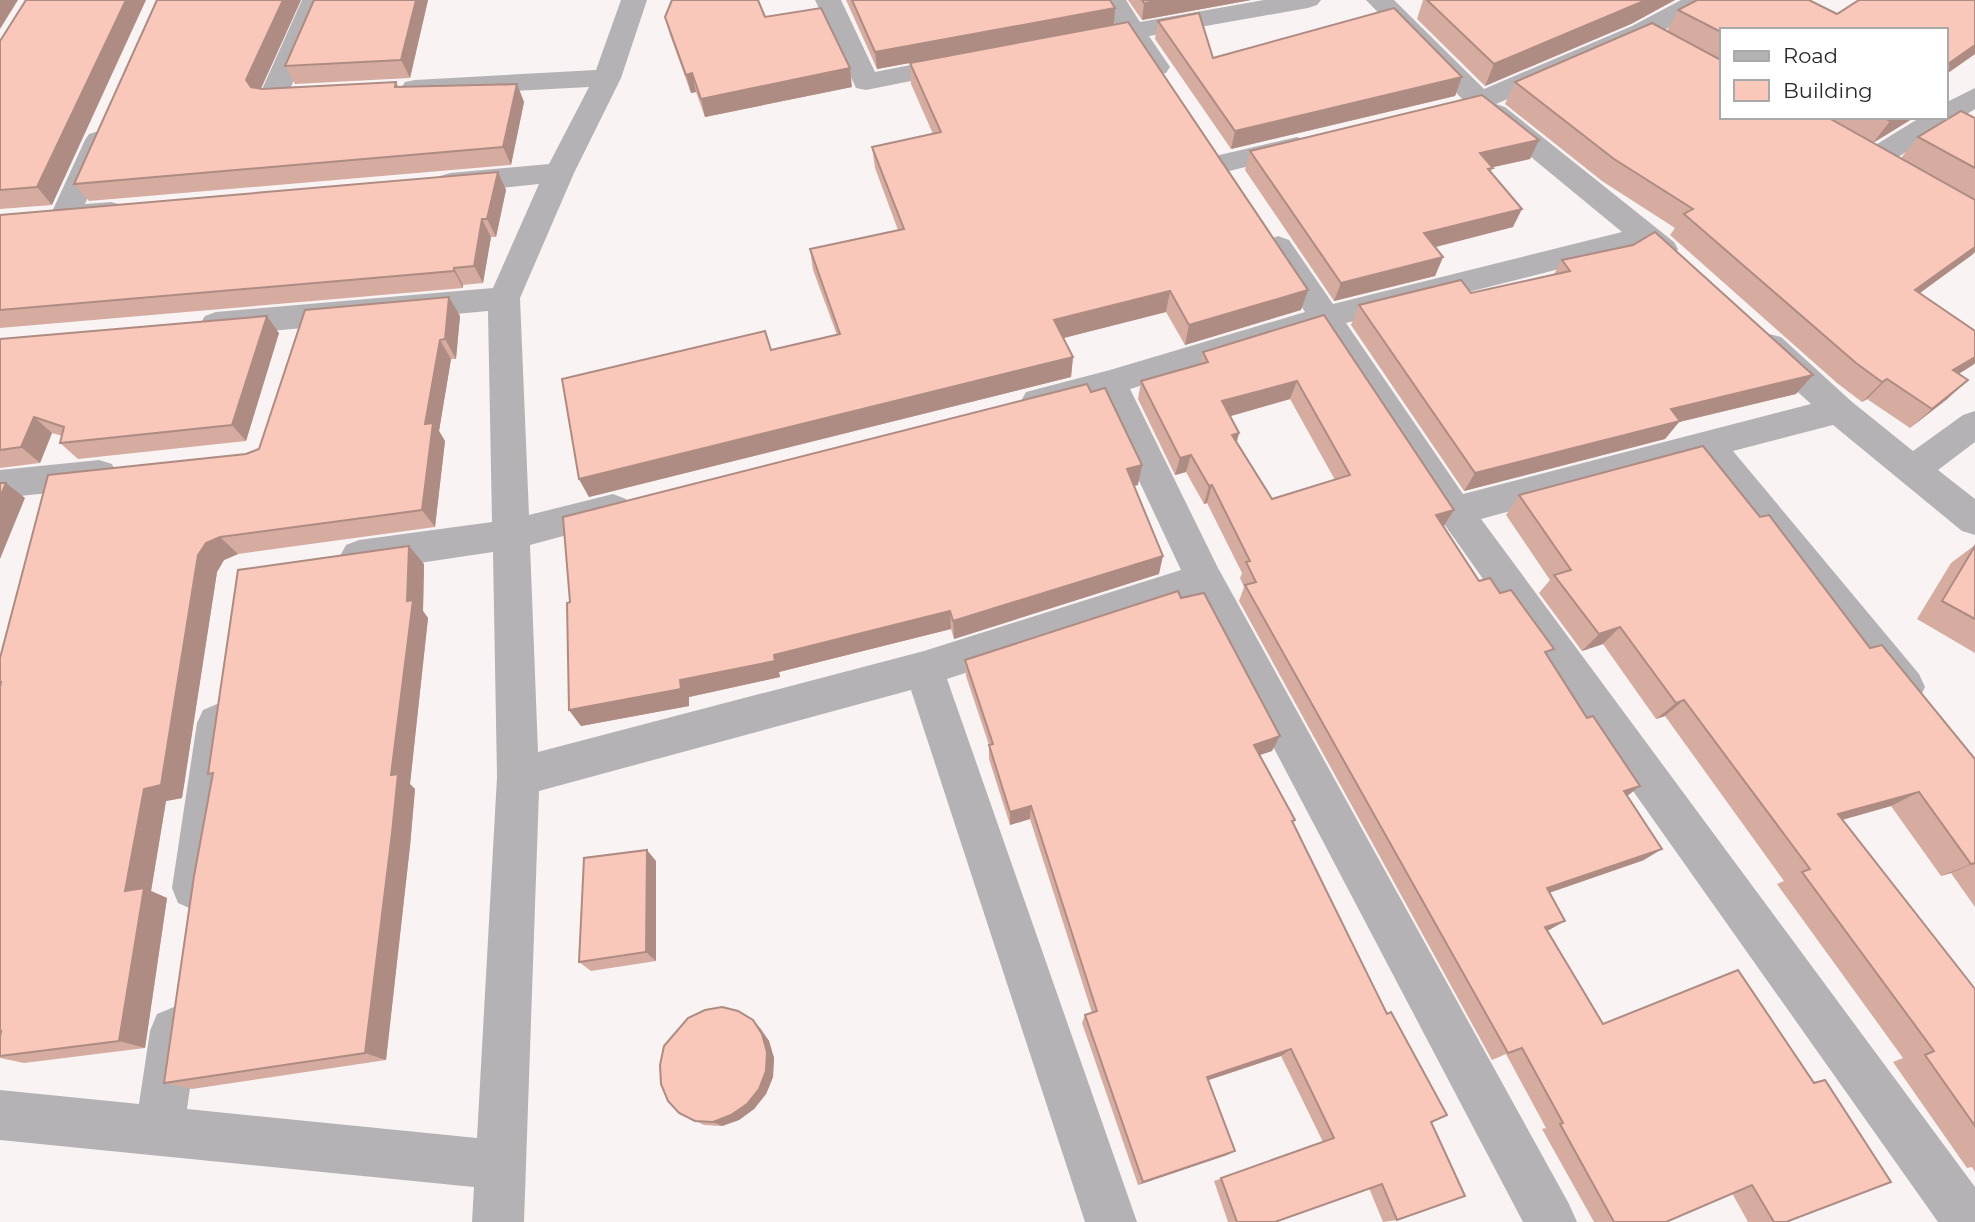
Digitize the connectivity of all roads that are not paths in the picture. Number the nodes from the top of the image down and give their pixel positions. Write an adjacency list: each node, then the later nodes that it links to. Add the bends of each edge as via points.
1 (315, 0): 11 (street, via 273,96)
2 (634, 0): 9 (street)
3 (828, 0): 8 (street, via 866,82)
4 (1308, 0): 7 (street)
5 (1379, 0): 14 (street)
6 (1700, 0): 14 (street, via 1653,38)
7 (1117, 22): 12 (street)
8 (986, 59)
9 (607, 78): 10 (street); 21 (street)
10 (384, 90)
11 (342, 92)
12 (1177, 97)
13 (1975, 97): 16 (street)
14 (1467, 104): 25 (street)
15 (110, 114): 23 (street, via 52,217)
16 (1947, 114)
17 (1937, 119): 24 (street, via 1863,153)
18 (1199, 131): 20 (street)
19 (1325, 139): 20 (street)
20 (1221, 164): 29 (street)
21 (559, 173): 22 (street); 27 (street)
22 (422, 185)
23 (134, 210)
24 (1975, 216)
25 (1648, 236): 26 (street); 29 (street)
26 (1688, 273)
27 (503, 298): 28 (street); 44 (street)
28 (304, 315): 30 (street); 32 (street)
29 (1326, 317): 33 (street); 42 (street)
30 (186, 327)
31 (1749, 328): 35 (street)
32 (292, 353)
33 (1110, 383): 34 (street); 46 (street)
34 (1003, 410)
35 (1839, 410): 37 (street); 39 (street)
36 (1975, 424): 39 (street)
37 (1707, 445): 42 (street); 49 (street)
38 (129, 470): 40 (street)
39 (1912, 470): 43 (street)
40 (0, 484)
41 (642, 501): 44 (street)
42 (1455, 511): 59 (street)
43 (1975, 520)
44 (509, 535): 45 (street); 50 (street)
45 (319, 562)
46 (1204, 579): 47 (street); 58 (street)
47 (924, 669): 50 (street); 57 (street)
48 (223, 682): 51 (street)
49 (1923, 709)
50 (518, 777): 55 (street)
51 (188, 926)
52 (179, 994): 54 (street)
53 (0, 1115): 54 (street)
54 (160, 1130): 55 (street)
55 (501, 1165): 56 (street)
56 (498, 1222)
57 (1111, 1222)
58 (1551, 1222)
59 (1969, 1222)

